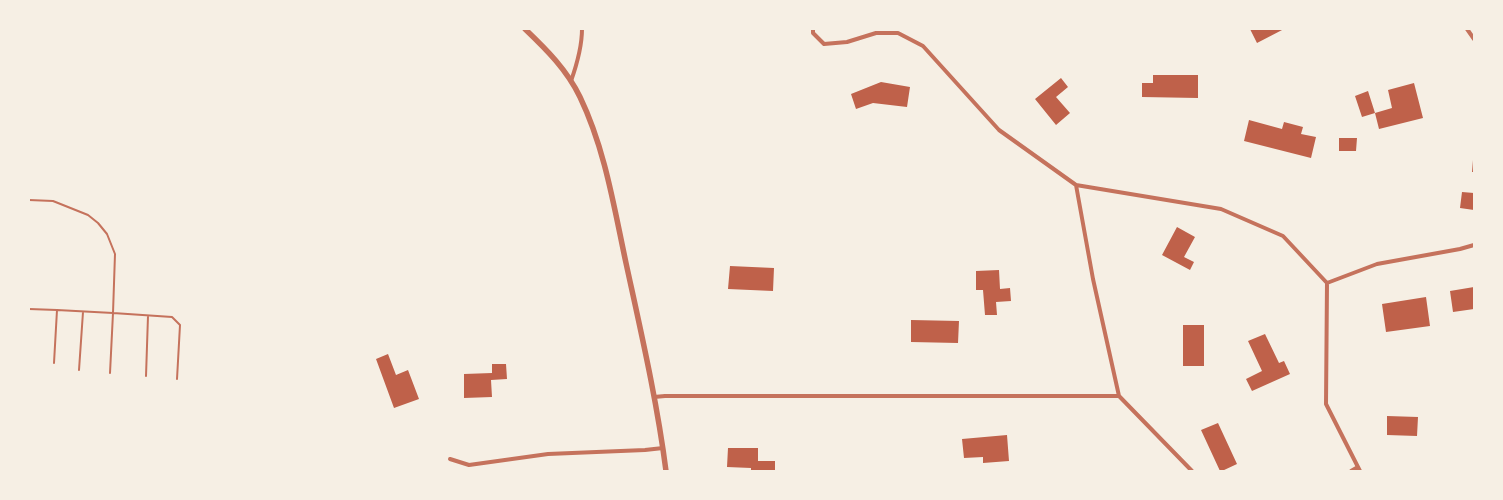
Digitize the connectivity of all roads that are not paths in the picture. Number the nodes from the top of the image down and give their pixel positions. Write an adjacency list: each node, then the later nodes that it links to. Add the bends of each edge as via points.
1 (525, 29): 6 (street, via 545,48)
2 (582, 29): 6 (street, via 582,43)
3 (812, 29): 7 (street, via 824,44 847,42 876,33 898,34 923,46 999,130)
4 (1467, 29): 5 (street)
5 (1474, 39)
6 (571, 81): 22 (street, via 590,120 606,169)
7 (1076, 185): 10 (street, via 1221,209 1282,236); 21 (street, via 1093,279)
8 (29, 200): 14 (lane, via 53,201 88,215 103,228 115,254)
9 (1474, 244): 10 (street, via 1376,264)
10 (1327, 283): 25 (street, via 1326,404)
11 (29, 309): 12 (lane)
12 (57, 310): 13 (lane); 16 (lane)
13 (83, 312): 14 (lane); 17 (lane)
14 (113, 313): 15 (lane); 18 (lane)
15 (148, 316): 19 (lane); 20 (lane, via 172,317 180,325)
16 (54, 363)
17 (79, 370)
18 (110, 372)
19 (146, 376)
20 (177, 379)
21 (1119, 396): 22 (street); 27 (street)
22 (654, 397): 23 (street)
23 (663, 448): 24 (street, via 548,454 469,465); 26 (street)
24 (450, 459)
25 (1359, 469): 28 (street)
26 (666, 471)
27 (1192, 471)
28 (1351, 471)

